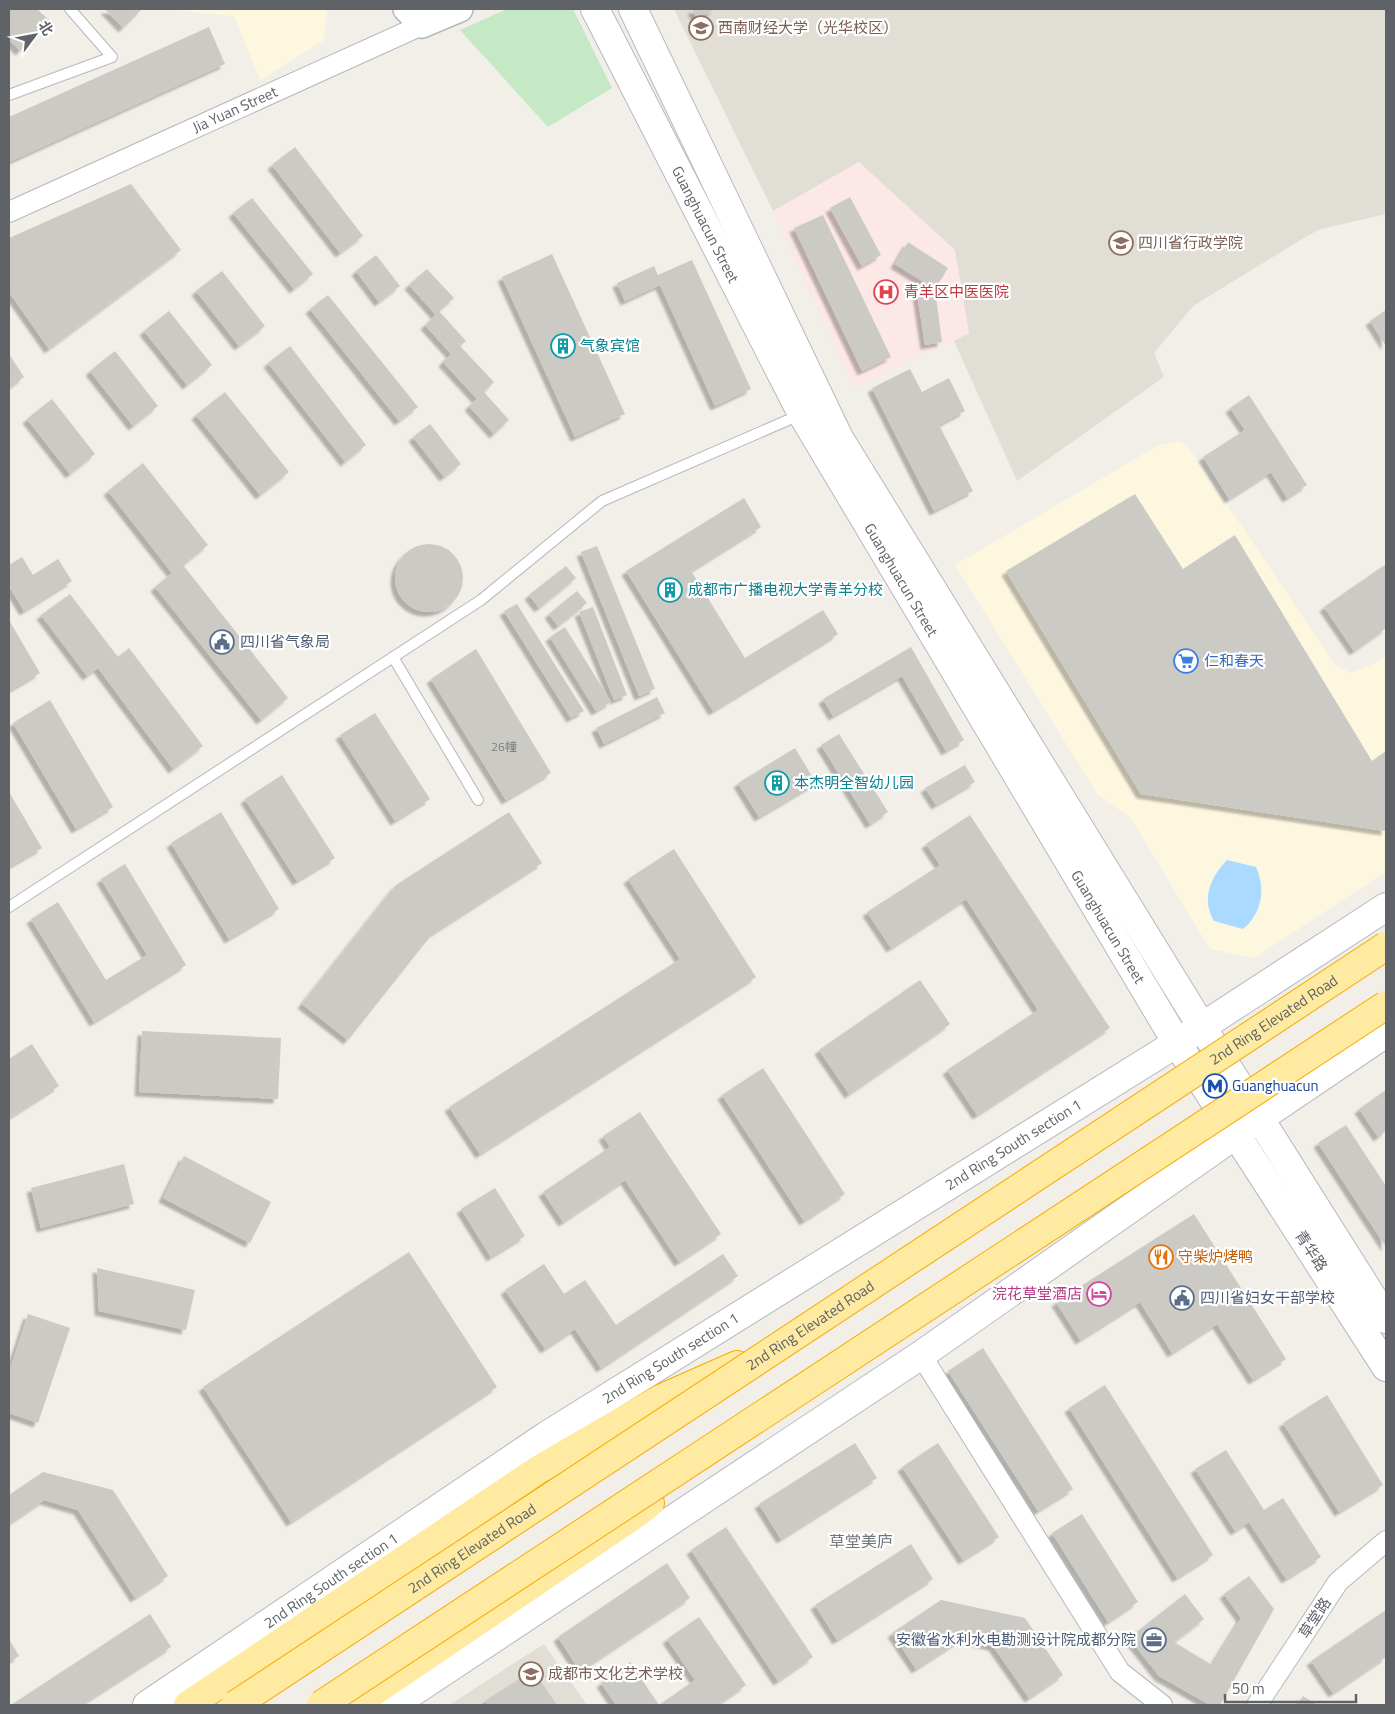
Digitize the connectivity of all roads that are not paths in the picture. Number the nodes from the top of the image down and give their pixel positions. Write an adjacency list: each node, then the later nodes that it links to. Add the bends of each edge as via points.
1 (70, 9): 6 (lane, via 112,57)
2 (460, 9): 5 (street, Jia Yuan Street)
3 (595, 9): 8 (main road, Guanghuacun Street)
4 (633, 9): 8 (main road, Guanghuacun Street)
5 (414, 17): 7 (street, Jia Yuan Street)
6 (9, 95)
7 (9, 212)
8 (812, 410): 9 (lane, via 602,501 481,600); 15 (main road, Guanghuacun Street, via 839,438); 17 (main road, Guanghuacun Street)
9 (394, 657): 10 (lane); 12 (lane)
10 (478, 800)
11 (1386, 906): 15 (main road, 2nd Ring South section 1)
12 (9, 907)
13 (1386, 946): 21 (highway, 2nd Ring Elevated Road, bridge)
14 (1386, 1005): 24 (highway, bridge)
15 (1202, 1027): 17 (main road, 2nd Ring South section 1); 18 (main road, Guanghuacun Street)
16 (1386, 1033): 18 (main road)
17 (1177, 1043): 19 (main road, Guanghuacun Street); 26 (main road, 2nd Ring South section 1, via 546,1436)
18 (1260, 1118): 19 (main road); 20 (main road, 青华路)
19 (1235, 1135): 22 (main road); 23 (main road, 青华路)
20 (1386, 1319)
21 (775, 1348): 27 (highway, bridge, via 660,1399 538,1470); 28 (highway, 2nd Ring Elevated Road, bridge)
22 (921, 1354): 31 (main road); 32 (street, via 1120,1672)
23 (1386, 1367)
24 (778, 1404): 29 (highway, bridge); 30 (highway, bridge, via 630,1518)
25 (1386, 1541): 33 (street, 草堂路, via 1338,1582)
26 (147, 1705)
27 (188, 1705)
28 (235, 1705)
29 (321, 1705)
30 (354, 1705)
31 (393, 1705)
32 (1162, 1705)
33 (1257, 1705)

